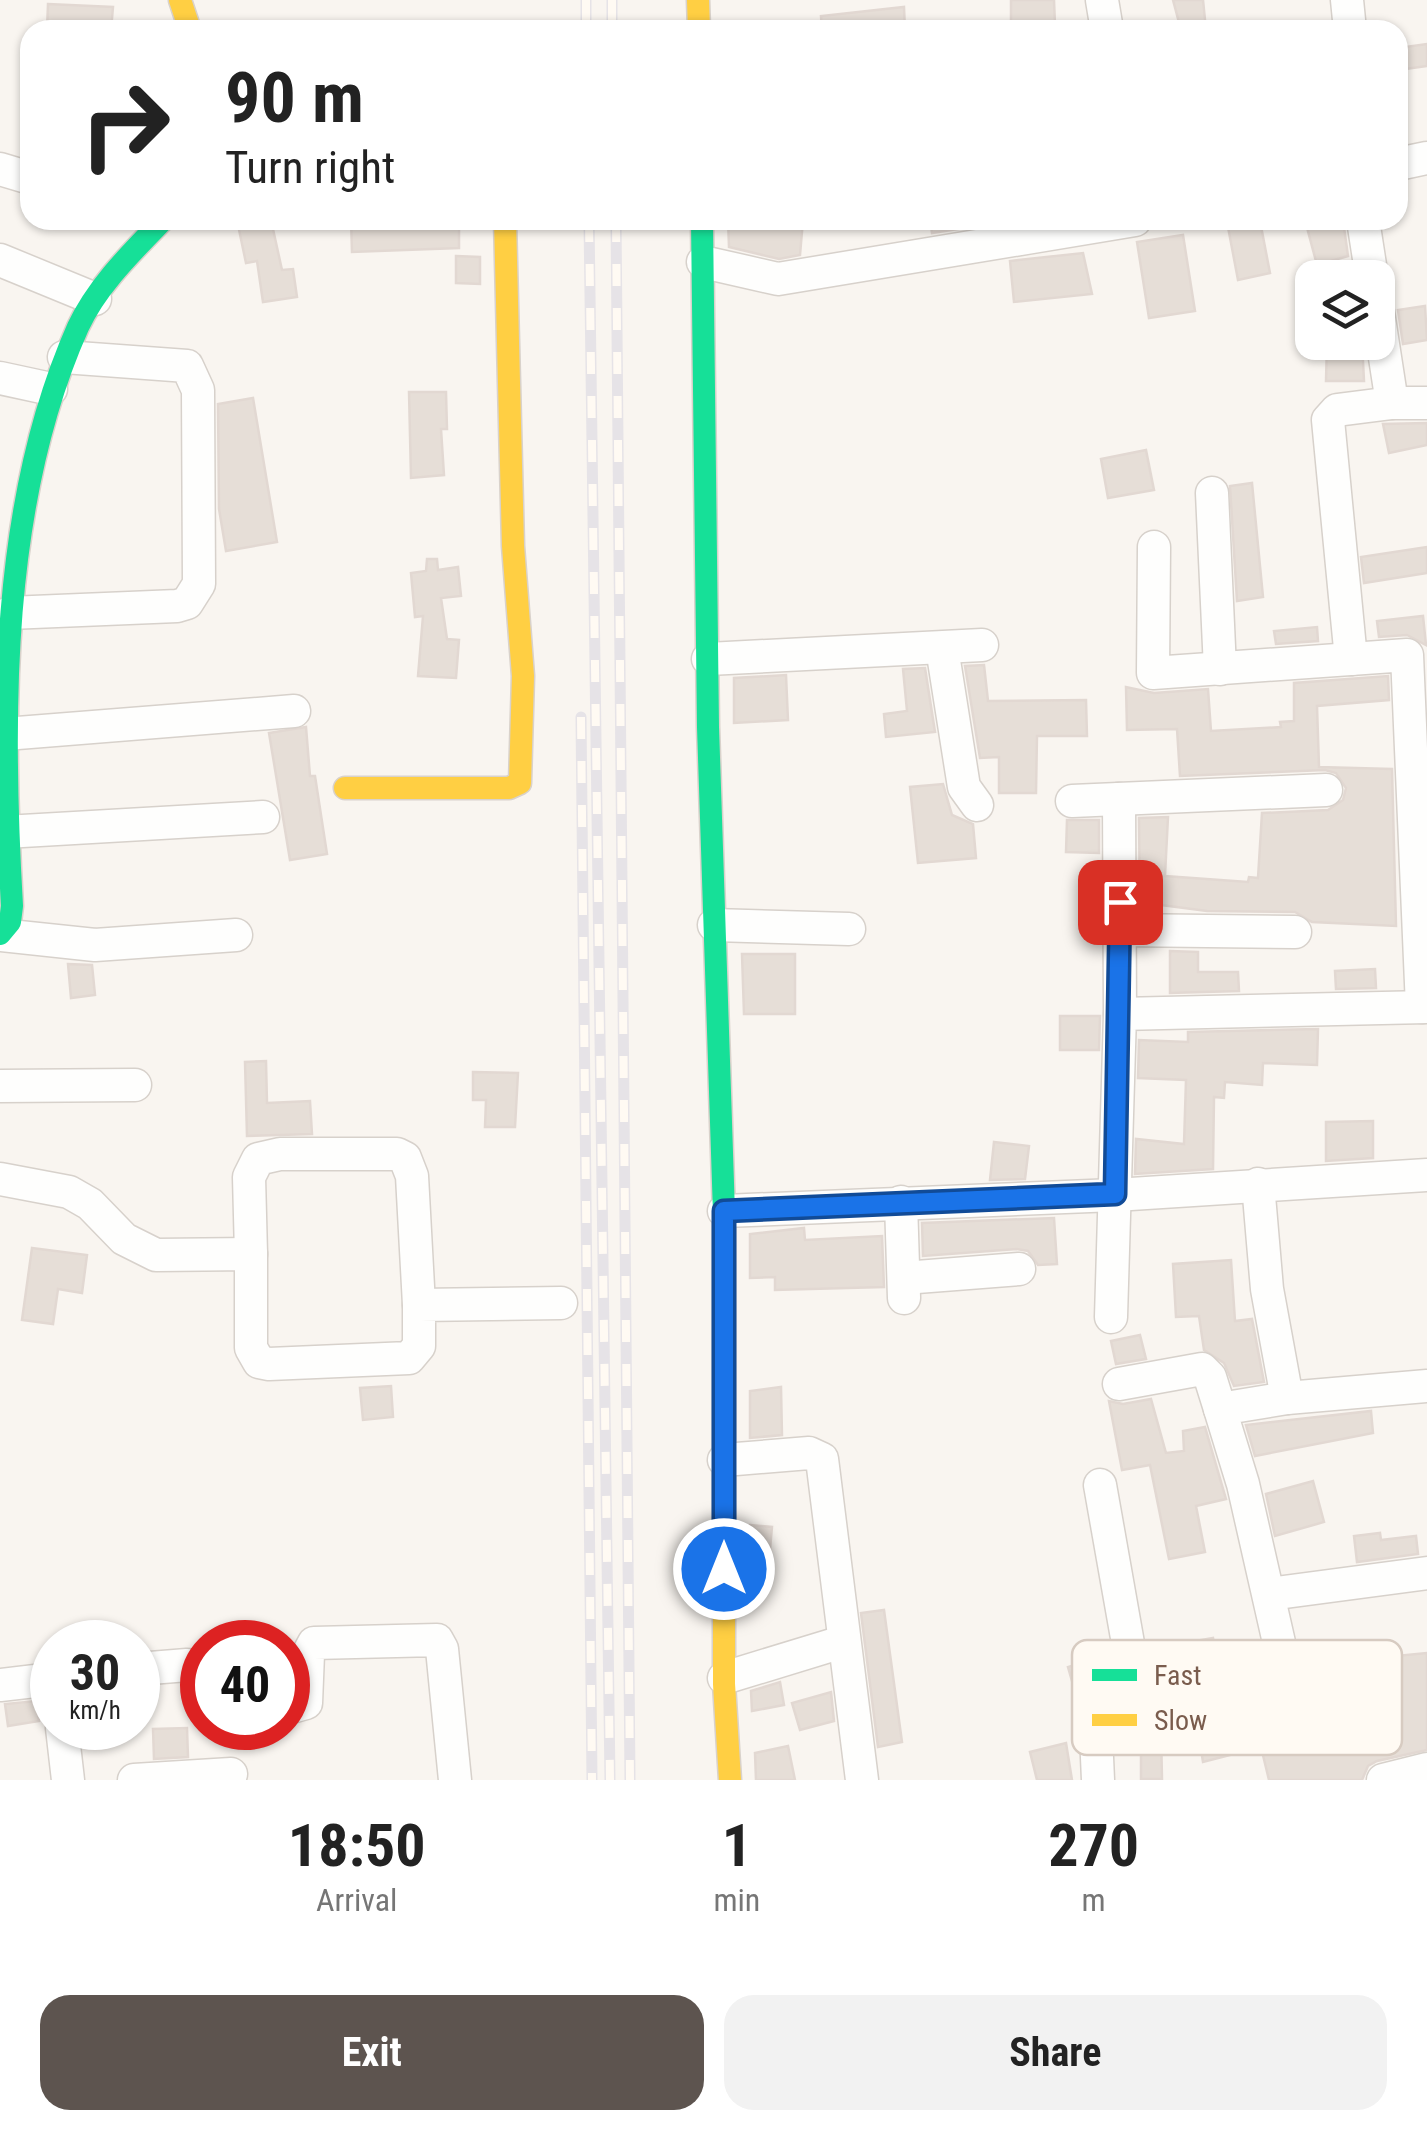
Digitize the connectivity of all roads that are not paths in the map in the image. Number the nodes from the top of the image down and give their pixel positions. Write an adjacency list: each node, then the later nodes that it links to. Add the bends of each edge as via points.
1 (154, 230): 9 (street)
2 (505, 230): 29 (street, via 523,676 520,783)
3 (702, 230): 8 (street)
4 (1365, 230): 7 (street)
5 (1006, 231): 8 (street, via 778,279)
6 (0, 260): 9 (street)
7 (1369, 260)
8 (703, 262): 24 (street)
9 (95, 299): 10 (street)
10 (64, 357): 13 (street); 20 (street, via 187,366 198,390 199,584 177,606)
11 (1385, 360): 14 (street)
12 (0, 378): 13 (street)
13 (50, 389): 16 (street)
14 (1392, 403): 15 (street); 25 (street, via 1337,410 1328,420)
15 (1427, 403)
16 (12, 482): 19 (street)
17 (1212, 493): 26 (street)
18 (1154, 547): 26 (street, via 1154,672)
19 (5, 578): 20 (street)
20 (9, 613): 28 (street)
21 (982, 645): 22 (street)
22 (942, 648): 24 (street); 33 (street, via 964,787)
23 (1417, 654): 25 (street); 42 (street)
24 (708, 658): 36 (street)
25 (1350, 659): 26 (street)
26 (1220, 668)
27 (294, 710): 28 (street)
28 (3, 719): 35 (street)
29 (345, 788)
30 (1326, 790): 31 (street)
31 (1120, 799): 32 (street); 38 (street)
32 (1072, 801)
33 (977, 805)
34 (262, 817): 35 (street)
35 (5, 832): 40 (street, via 12,906)
36 (714, 925): 37 (street); 51 (street)
37 (849, 929)
38 (1120, 930): 39 (street); 43 (street)
39 (1294, 932)
40 (0, 934): 41 (street, via 96,945)
41 (236, 935)
42 (1425, 1007): 43 (street)
43 (1120, 1014): 49 (street)
44 (134, 1085): 45 (street)
45 (0, 1086)
46 (1427, 1175): 48 (street)
47 (0, 1179): 52 (street, via 69,1192 124,1239 156,1255)
48 (1258, 1184): 49 (street); 59 (street, via 1266,1289)
49 (1115, 1194): 50 (street); 56 (street)
50 (901, 1202): 51 (street); 53 (street, via 904,1290)
51 (724, 1211): 61 (street)
52 (251, 1254): 55 (street, via 251,1348 259,1362 409,1358 419,1346); 55 (street, via 250,1177 258,1160 280,1154 396,1154 412,1176)
53 (1019, 1269)
54 (562, 1303): 55 (street)
55 (418, 1305)
56 (1111, 1317)
57 (1119, 1384): 60 (street, via 1202,1370)
58 (1427, 1386): 59 (street)
59 (1287, 1398): 60 (street)
60 (1220, 1409): 64 (street)
61 (724, 1460): 67 (street, via 809,1453 822,1459); 69 (street)
62 (1100, 1485): 65 (street)
63 (1427, 1573): 64 (street)
64 (1270, 1594): 66 (street)
65 (1127, 1640)
66 (1280, 1640)
67 (842, 1642): 69 (street); 80 (street)
68 (310, 1650): 78 (street, via 314,1643 437,1640)
69 (724, 1678): 79 (street)
70 (30, 1682): 71 (street)
71 (0, 1685)
72 (65, 1750): 76 (street)
73 (1097, 1755): 81 (street)
74 (1427, 1770): 82 (street)
75 (230, 1774): 77 (street)
76 (68, 1780)
77 (134, 1780)
78 (455, 1780)
79 (730, 1780)
80 (862, 1780)
81 (1098, 1780)
82 (1383, 1780)

